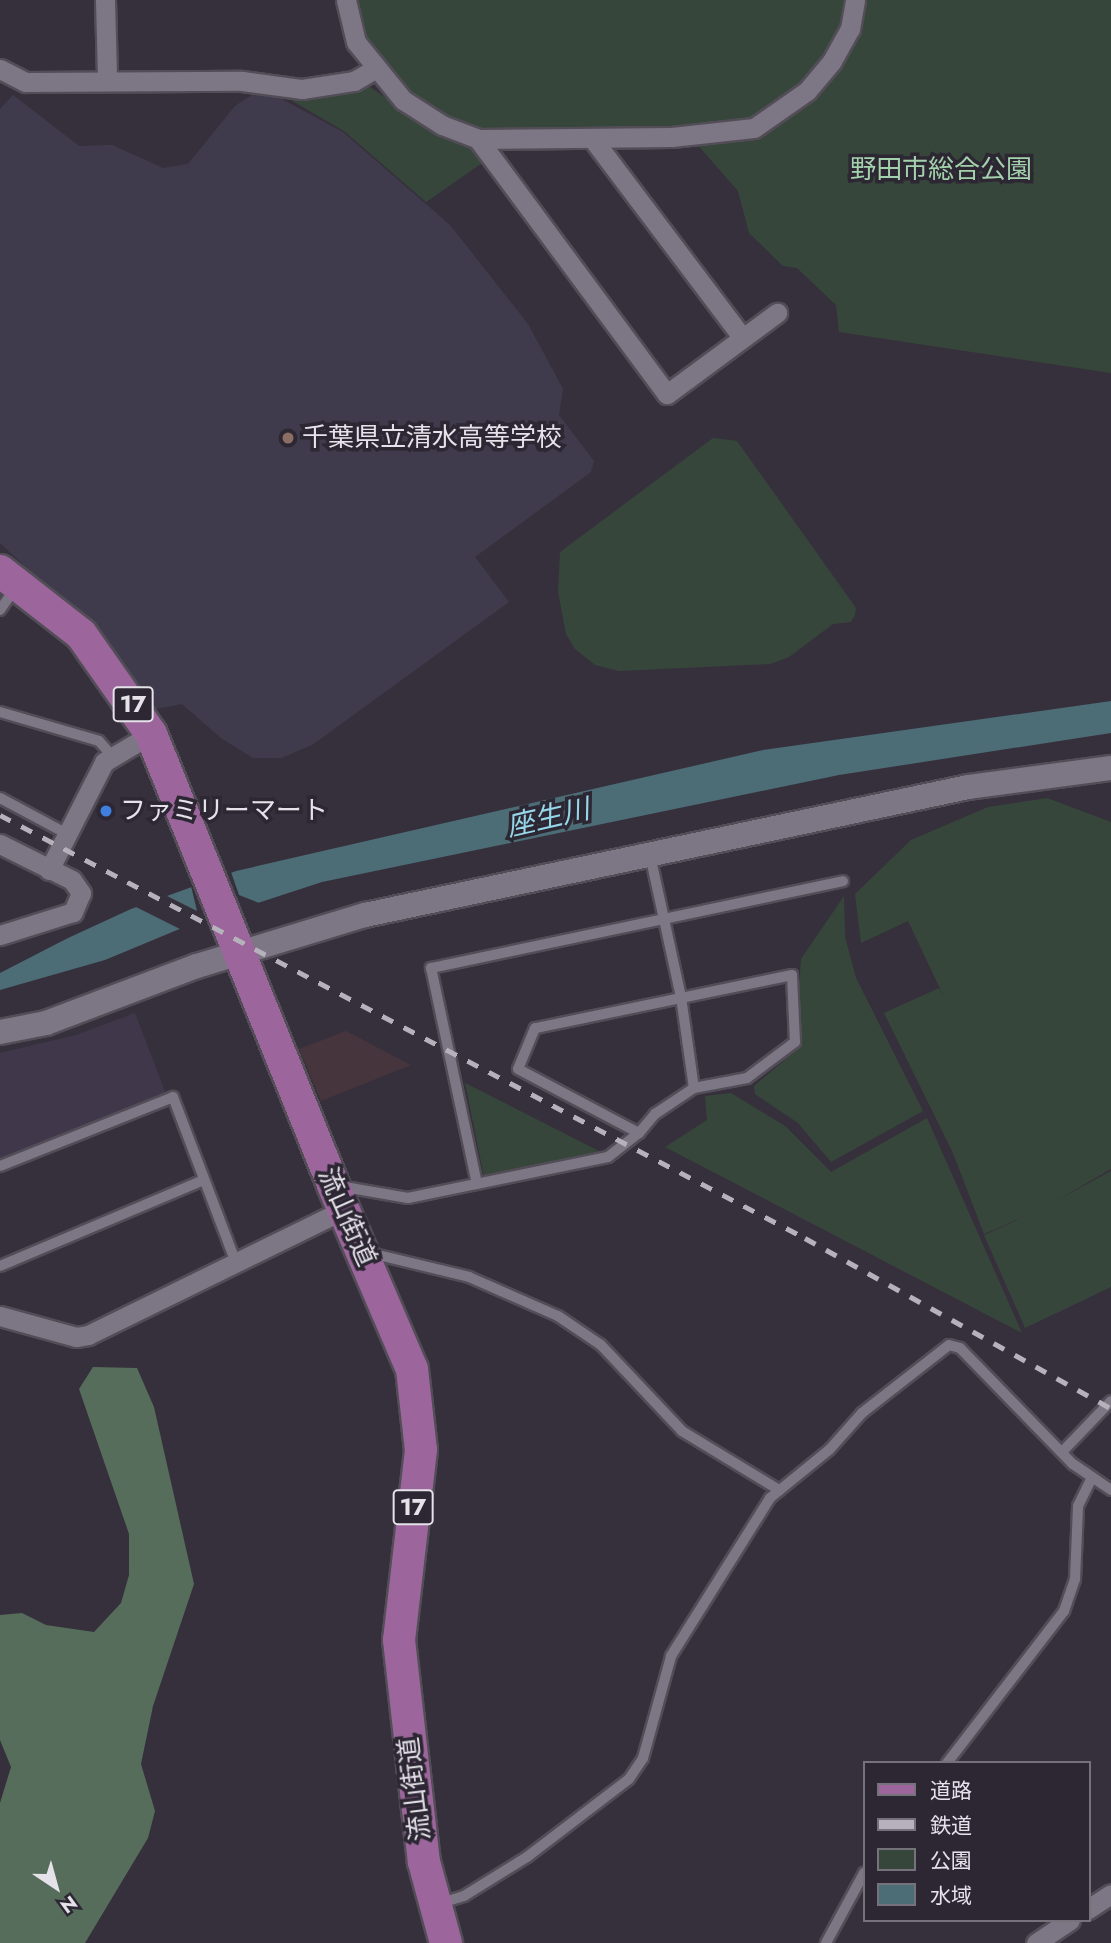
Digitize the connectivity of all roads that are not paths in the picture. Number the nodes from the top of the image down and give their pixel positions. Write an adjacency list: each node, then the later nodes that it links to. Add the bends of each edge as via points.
1 (105, 0): 6 (street)
2 (346, 0): 5 (street, via 356,41)
3 (855, 0): 7 (street, via 850,29 832,61 807,91 754,128 723,134)
4 (0, 69): 6 (street, via 26,82)
5 (375, 69): 6 (street, via 354,81 302,89 242,80); 8 (street, via 423,115)
6 (107, 79)
7 (592, 138): 8 (street); 10 (street)
8 (478, 139): 10 (street, via 667,394)
9 (777, 313): 10 (street)
10 (742, 337)
11 (6, 589): 13 (main road, 流山街道 / 17, via 87,641)
12 (0, 712): 14 (lane, via 99,741)
13 (151, 734): 14 (street); 24 (main road, 流山街道 / 17)
14 (111, 755): 17 (street)
15 (1111, 768): 19 (street, via 968,787)
16 (0, 798): 17 (lane)
17 (67, 834): 20 (street)
18 (0, 844): 20 (street)
19 (649, 854): 22 (lane); 24 (street)
20 (49, 870): 23 (street, via 72,880 81,893 80,904 72,912)
21 (843, 881): 22 (lane)
22 (663, 917): 25 (lane); 31 (lane, via 431,968)
23 (0, 935)
24 (234, 943): 26 (street, via 46,1023); 32 (main road, 流山街道 / 17)
25 (681, 997): 27 (lane); 27 (lane, via 792,975 795,1042 747,1078); 28 (lane, via 535,1028 518,1069)
26 (0, 1032)
27 (694, 1088): 28 (lane, via 655,1114)
28 (639, 1133): 31 (lane, via 608,1157)
29 (0, 1166): 30 (lane, via 173,1097)
30 (204, 1180): 34 (lane); 35 (lane)
31 (477, 1184): 32 (lane, via 408,1198)
32 (338, 1198): 33 (main road, 流山街道 / 17); 34 (street)
33 (362, 1252): 40 (lane, via 469,1277 558,1316 601,1345 682,1431); 45 (main road, 流山街道 / 17, via 399,1332 420,1412 421,1450 399,1640 418,1817)
34 (236, 1264): 36 (street, via 88,1335 76,1337)
35 (0, 1266)
36 (0, 1317)
37 (1111, 1401): 38 (lane)
38 (1063, 1451): 39 (lane); 40 (lane, via 960,1348 949,1345 862,1413 830,1449)
39 (1092, 1477): 41 (lane); 42 (lane, via 1079,1506 1075,1579 1064,1611)
40 (779, 1490): 45 (lane, via 718,1575 671,1656 643,1758 629,1779 527,1857 464,1896)
41 (1111, 1490)
42 (949, 1761)
43 (862, 1877): 49 (lane)
44 (1111, 1894): 46 (street)
45 (434, 1905): 48 (main road, 流山街道 / 17)
46 (1090, 1908)
47 (1067, 1922): 50 (street)
48 (446, 1943)
49 (826, 1943)
50 (1036, 1943)

